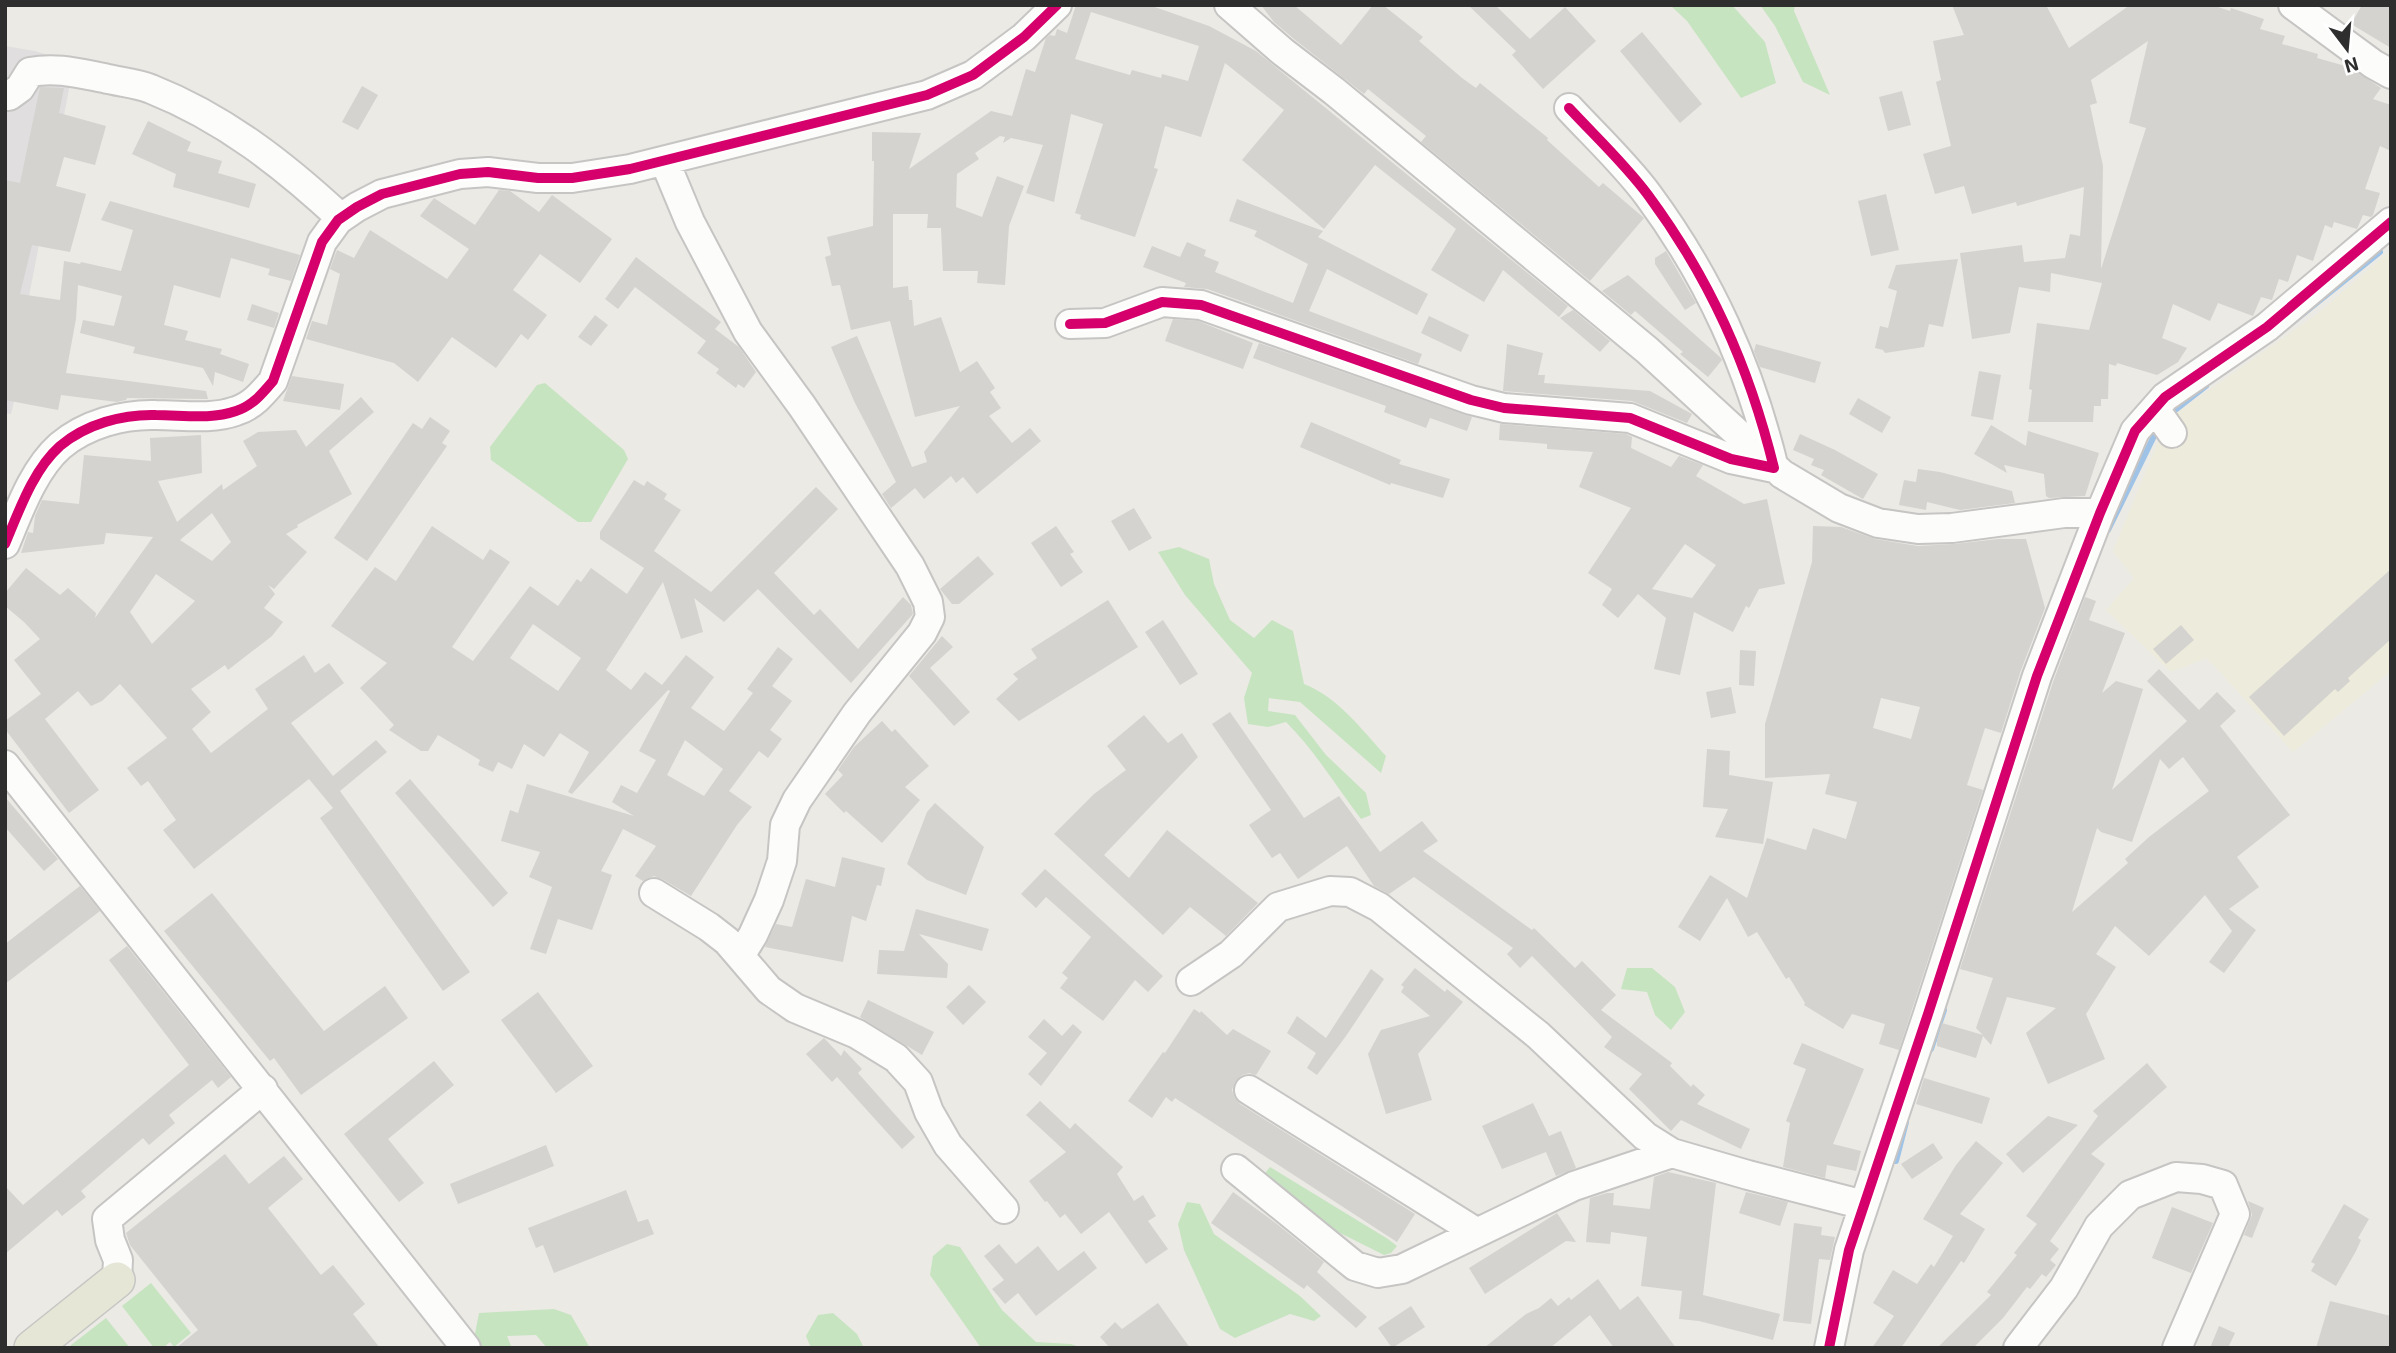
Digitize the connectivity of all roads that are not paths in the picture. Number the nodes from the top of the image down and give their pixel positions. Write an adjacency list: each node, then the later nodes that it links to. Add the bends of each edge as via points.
1 (1057, 5): 7 (street, via 973,75 927,94)
2 (1229, 5): 13 (street, via 1647,350)
3 (2293, 5): 4 (street)
4 (2391, 74)
5 (6, 102): 8 (street, via 30,72 49,69 149,88 254,143)
6 (1570, 108): 13 (street, via 1647,193 1713,296 1742,365)
7 (665, 162): 8 (street, via 572,178 460,174 382,194); 18 (street, via 690,222 748,332 910,566 928,602 930,617 797,800 785,825 782,861 769,900)
8 (341, 218): 15 (street, via 322,242 273,381 261,396 234,412 127,416 80,434 60,446 39,474)
9 (2391, 222): 11 (street, via 2267,327 2165,397)
10 (1070, 324): 13 (street, via 1105,323 1162,302 1201,305 1471,400 1504,408 1630,418 1731,459)
11 (2155, 409): 12 (street); 14 (street, via 2135,432)
12 (2172, 433)
13 (1774, 468): 14 (street, via 1839,508 1878,523 1917,529)
14 (2100, 513): 24 (street, via 2037,676)
15 (5, 544)
16 (5, 765): 20 (street)
17 (654, 893): 18 (street, via 709,927)
18 (740, 956): 25 (street, via 769,990 795,1008 858,1034 896,1058 918,1082 948,1145)
19 (1191, 981): 22 (street, via 1231,954 1278,908 1330,891 1350,892 1379,907 1538,1035 1645,1136)
20 (263, 1089): 27 (street, via 107,1219 118,1260); 29 (street)
21 (1248, 1090): 26 (street)
22 (1672, 1153): 24 (street); 26 (street, via 1574,1185)
23 (1236, 1169): 26 (street, via 1355,1266 1378,1273 1402,1269)
24 (1864, 1205): 30 (street, via 1849,1250)
25 (1004, 1209)
26 (1476, 1233)
27 (117, 1280): 28 (main road)
28 (32, 1348)
29 (466, 1348)
30 (1829, 1348)
31 (2018, 1348): 32 (street, via 2064,1288 2099,1226 2130,1195 2176,1177 2222,1185 2235,1213)
32 (2177, 1348)

